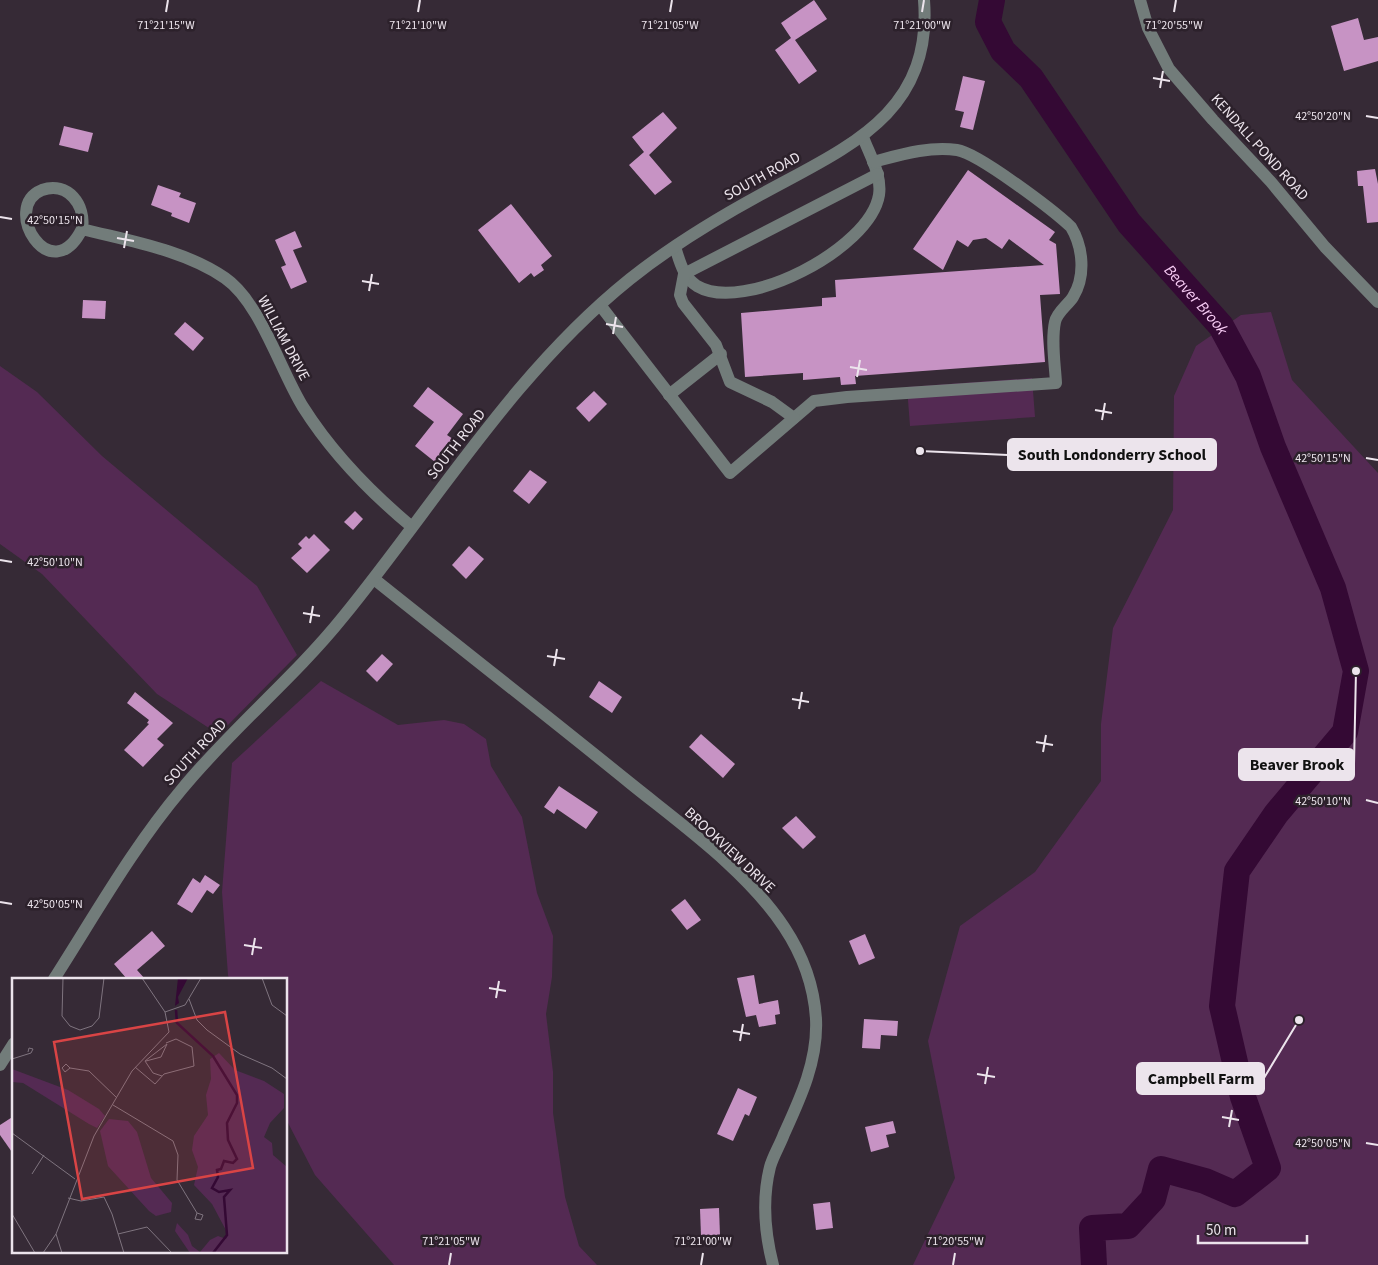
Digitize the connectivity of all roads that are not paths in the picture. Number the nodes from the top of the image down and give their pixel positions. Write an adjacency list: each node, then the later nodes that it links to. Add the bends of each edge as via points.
1 (924, 0): 3 (street, SOUTH ROAD, via 924,40 911,83 886,118)
2 (1140, 0): 8 (street, KENDALL POND ROAD, via 1148,28 1169,69 1325,247)
3 (863, 137): 4 (street); 6 (street, SOUTH ROAD)
4 (876, 168): 7 (street); 7 (street, via 879,196 873,213 862,228 847,243 798,274 758,287 723,292 697,286); 12 (street, via 910,152 941,149 963,152 983,162 1071,227 1077,237 1082,272 1079,286 1056,319 1056,383 814,401)
5 (82, 229): 5 (street, via 84,219 80,204 70,193 50,188 36,193 24,204 21,214 24,234 40,248 60,250 78,238); 13 (street, WILLIAM DRIVE, via 193,260 227,279 253,310 286,378 323,436 355,474)
6 (675, 247): 7 (street); 9 (street, SOUTH ROAD)
7 (684, 274): 10 (street, via 680,295)
8 (1378, 302)
9 (600, 306): 11 (street); 13 (street, SOUTH ROAD, via 555,349)
10 (721, 354): 11 (street); 12 (street, via 730,382 772,402)
11 (669, 395): 12 (street, via 730,472)
12 (794, 418)
13 (412, 526): 14 (street, SOUTH ROAD)
14 (374, 579): 15 (street, SOUTH ROAD, via 299,669 181,789 151,829); 18 (street, BROOKVIEW DRIVE, via 712,850 749,885 792,939 811,986 816,1019 814,1053 806,1086 771,1165 767,1182 765,1215)
15 (55, 978)
16 (12, 1046): 17 (street)
17 (0, 1065)
18 (773, 1265)

